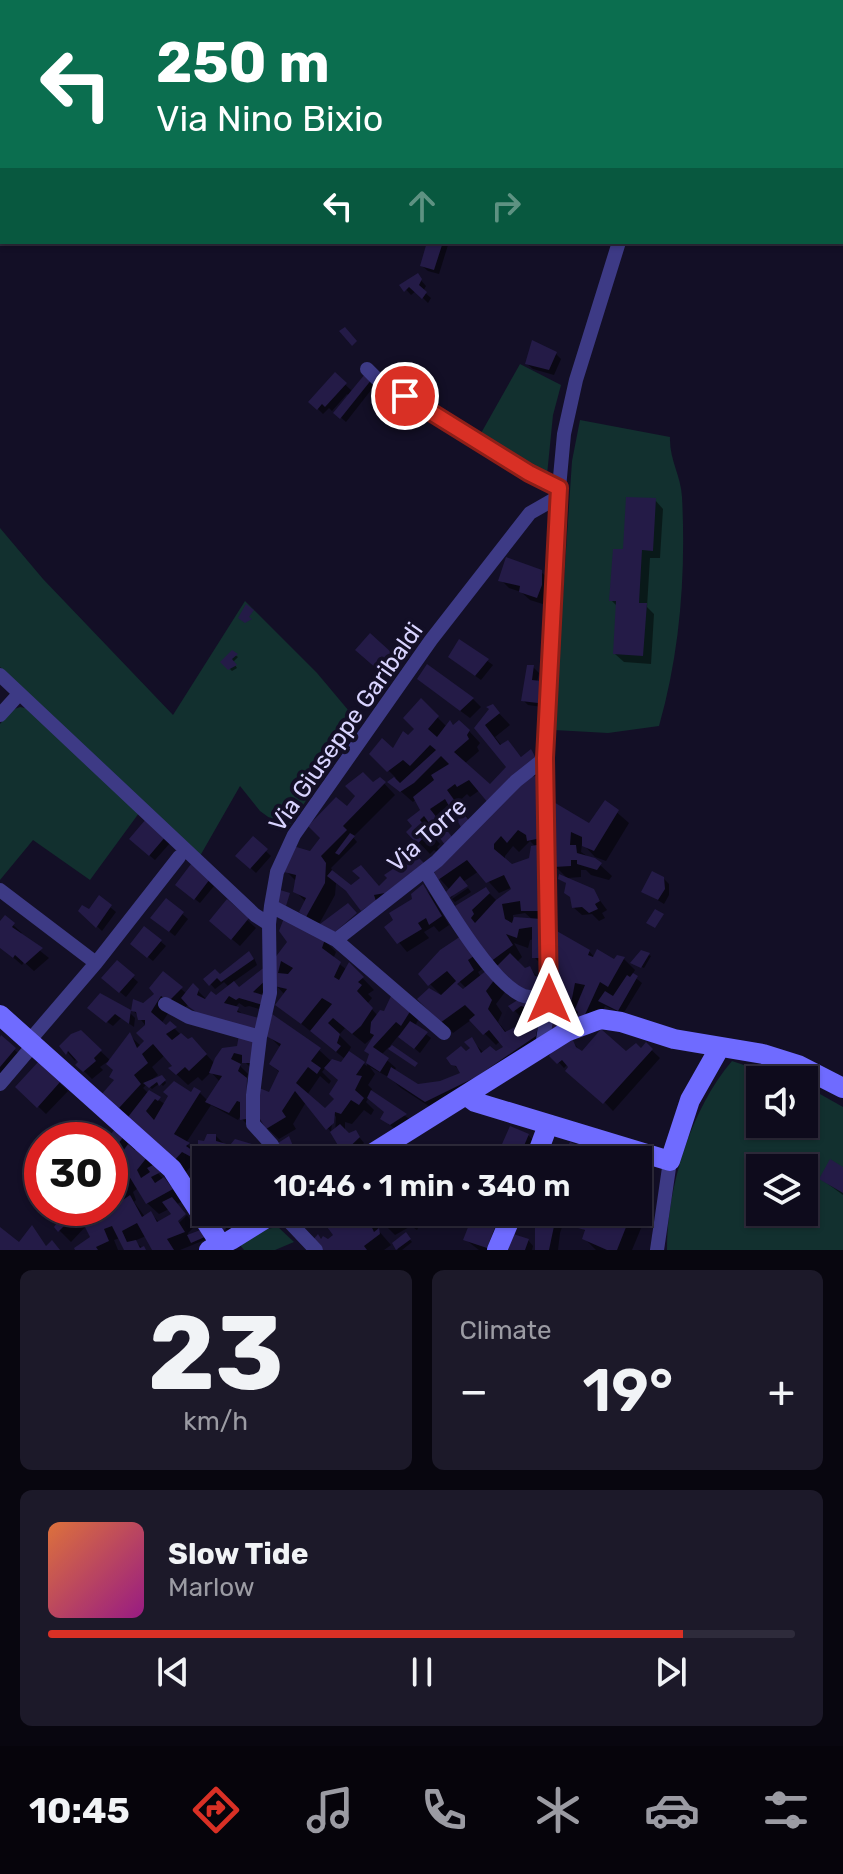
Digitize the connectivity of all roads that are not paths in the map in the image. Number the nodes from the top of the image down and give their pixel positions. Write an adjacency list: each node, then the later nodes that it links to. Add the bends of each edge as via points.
1 (618, 244): 3 (street, via 576,380)
2 (367, 369): 3 (street)
3 (558, 492): 7 (street); 11 (street, Via Giuseppe Garibaldi, via 530,513 329,784 294,835 277,872)
4 (0, 675): 5 (street)
5 (19, 694): 6 (street); 12 (street)
6 (0, 715)
7 (545, 758): 9 (street, Via Torre); 15 (street)
8 (179, 857): 14 (street)
9 (425, 871): 13 (street, Via Torre); 15 (street, via 495,973 522,995)
10 (0, 890): 14 (street)
11 (271, 906): 12 (street, Via Giuseppe Garibaldi); 13 (street)
12 (269, 924): 19 (street, Via Giuseppe Garibaldi, via 270,993)
13 (336, 940): 18 (street)
14 (96, 963): 20 (street)
15 (549, 999): 21 (street)
16 (165, 1004): 19 (street, via 189,1017)
17 (0, 1015): 20 (street)
18 (444, 1033)
19 (260, 1037): 27 (street, Via Giuseppe Garibaldi, via 253,1124)
20 (32, 1042): 23 (street); 34 (street, via 172,1169)
21 (542, 1047): 22 (street, via 601,1019); 25 (street)
22 (720, 1047): 24 (street, via 798,1065); 30 (street, via 690,1100)
23 (0, 1084)
24 (843, 1088)
25 (467, 1096): 26 (street); 28 (street)
26 (548, 1125): 29 (street); 30 (street)
27 (273, 1146)
28 (385, 1146)
29 (540, 1146)
30 (670, 1161): 37 (street)
31 (256, 1226): 34 (street)
32 (292, 1226): 35 (street)
33 (507, 1226): 36 (street)
34 (224, 1246)
35 (316, 1250)
36 (497, 1250)
37 (657, 1250)

